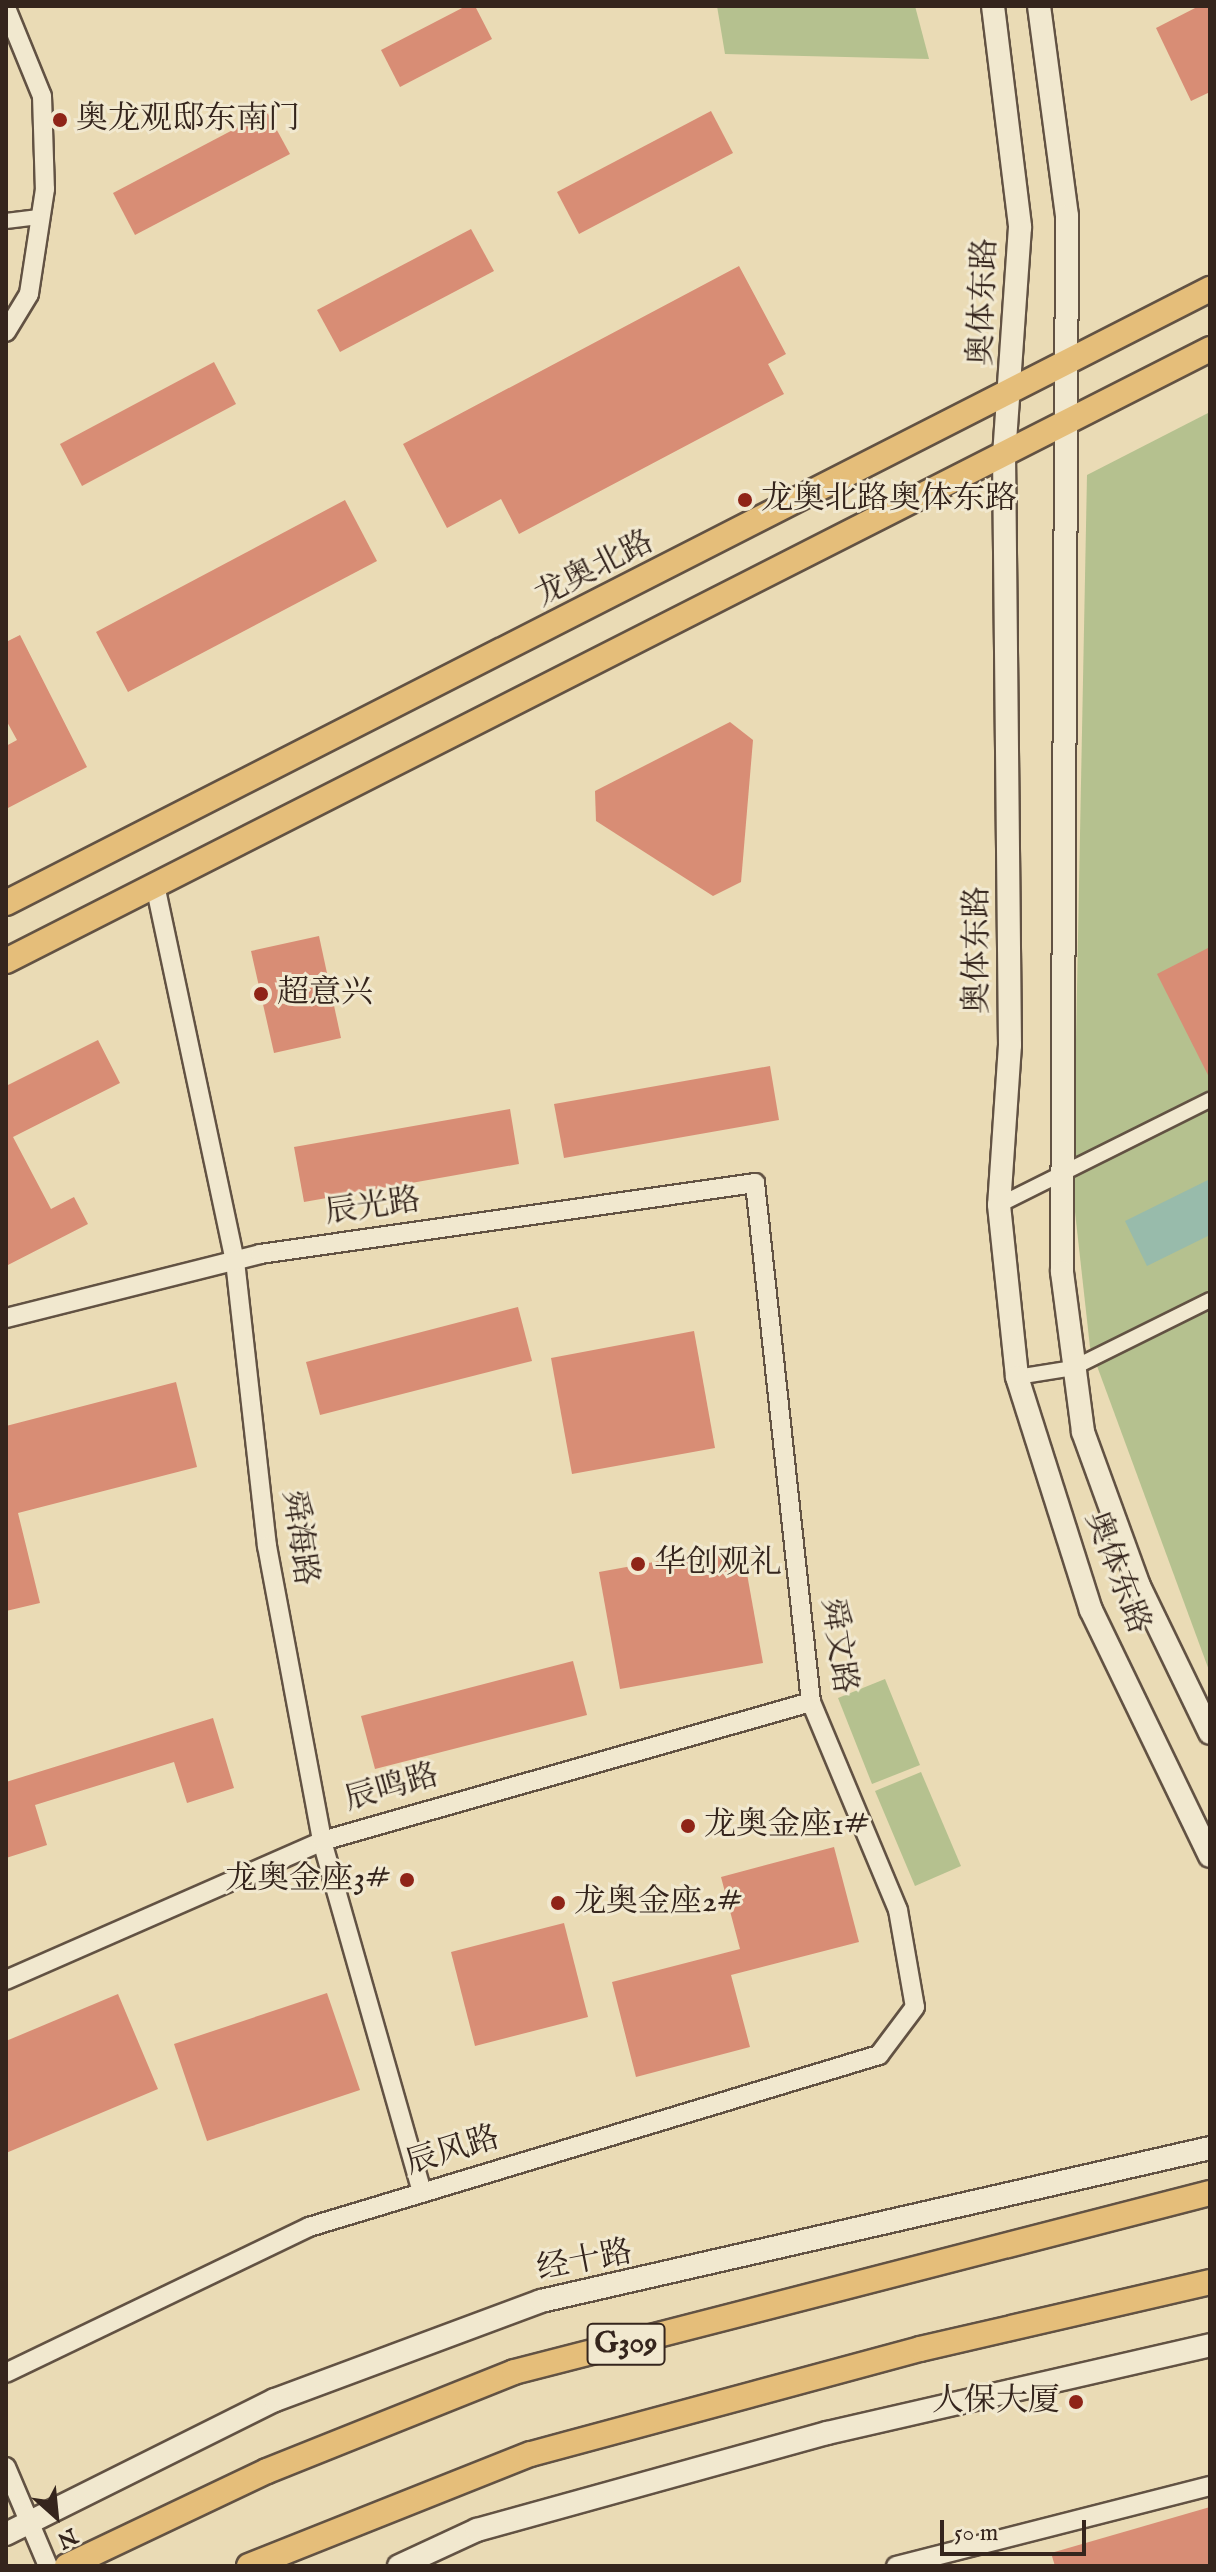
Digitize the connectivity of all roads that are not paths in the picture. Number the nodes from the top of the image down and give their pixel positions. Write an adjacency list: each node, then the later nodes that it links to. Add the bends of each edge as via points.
1 (993, 6): 10 (main road, 奥体东路, via 1020,227)
2 (1039, 6): 9 (main road, via 1067,216)
3 (6, 8): 4 (street, via 42,96)
4 (41, 217): 5 (street); 7 (street, via 29,294)
5 (6, 221)
6 (1210, 289): 9 (main road, 龙奥北路)
7 (6, 332)
8 (1210, 349): 11 (main road)
9 (1068, 363): 10 (main road, 龙奥北路); 11 (main road)
10 (1014, 385): 12 (main road, 奥体东路); 14 (main road, 龙奥北路, via 637,586)
11 (1062, 425): 12 (main road); 17 (main road, via 1066,768)
12 (1004, 453): 13 (main road); 19 (main road, 奥体东路, via 1011,1000)
13 (155, 885): 15 (main road); 20 (street, 舜海路)
14 (6, 903)
15 (6, 961)
16 (1210, 1100): 17 (street)
17 (1057, 1176): 19 (street); 23 (main road)
18 (755, 1183): 20 (street, 辰光路); 25 (street, 舜文路)
19 (999, 1205): 24 (main road, 奥体东路)
20 (235, 1261): 22 (street, 辰光路); 27 (street, 舜海路, via 267,1546)
21 (1210, 1300): 23 (street)
22 (6, 1318)
23 (1073, 1368): 24 (street); 26 (main road, via 1083,1432 1139,1586)
24 (1017, 1377): 28 (main road, 奥体东路, via 1091,1610)
25 (811, 1702): 27 (street, 辰鸣路); 30 (street, 舜文路, via 898,1910)
26 (1210, 1733)
27 (322, 1841): 29 (street, 辰鸣路); 32 (street, 舜海路)
28 (1210, 1856)
29 (6, 1980)
30 (915, 2007): 32 (street, 辰风路, via 879,2055)
31 (1210, 2148): 39 (main road, 经十路, via 541,2301 275,2400)
32 (422, 2192): 36 (street, 辰风路, via 309,2227)
33 (1210, 2193): 42 (main road, G309, via 514,2372 267,2471)
34 (1210, 2282): 43 (main road, G309, via 920,2349 531,2454)
35 (1210, 2345): 44 (main road, via 827,2433 477,2530)
36 (6, 2373)
37 (6, 2467): 39 (street)
38 (1210, 2486): 45 (street)
39 (28, 2520): 40 (main road, 经十路); 41 (street)
40 (6, 2534)
41 (48, 2566)
42 (67, 2566)
43 (249, 2566)
44 (399, 2566)
45 (896, 2566)

